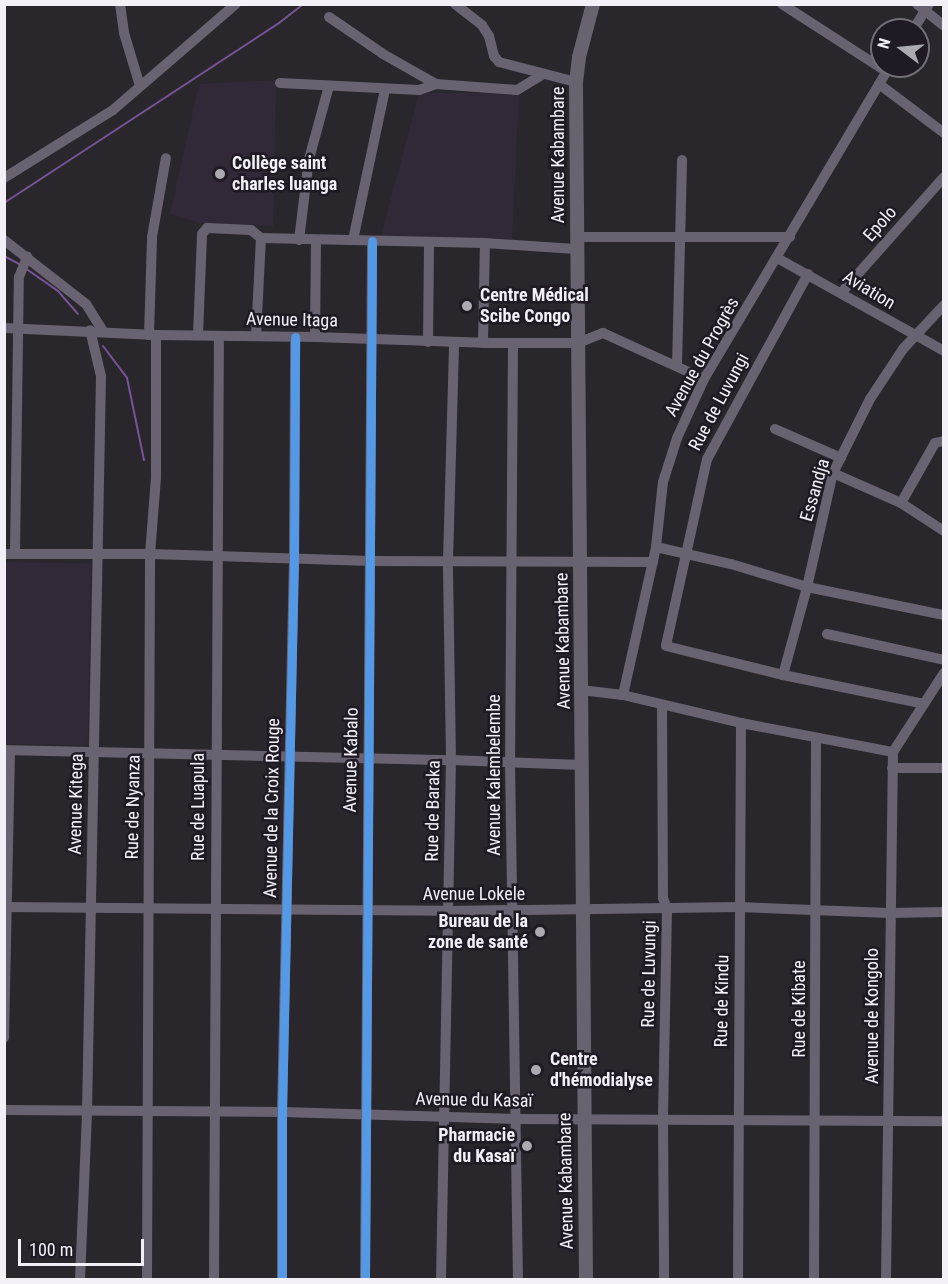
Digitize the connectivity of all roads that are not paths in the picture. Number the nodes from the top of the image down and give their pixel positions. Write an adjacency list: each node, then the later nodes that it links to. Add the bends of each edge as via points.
1 (120, 4): 16 (street)
2 (236, 4): 16 (street)
3 (455, 4): 10 (street, via 482,25 500,62)
4 (593, 4): 12 (main road, Avenue Kabambare)
5 (782, 4): 9 (street)
6 (924, 7): 8 (street)
7 (329, 16): 14 (street, via 383,54)
8 (944, 26)
9 (870, 58)
10 (542, 75): 12 (street); 14 (street, via 517,90)
11 (883, 78): 15 (street, Avenue du Progrès)
12 (576, 82): 34 (main road, Avenue Kabambare)
13 (280, 83): 17 (street)
14 (436, 84): 18 (street, via 419,90)
15 (879, 84): 19 (street); 24 (street, Avenue du Progrès)
16 (140, 86): 23 (street, via 113,110)
17 (329, 86): 18 (street); 28 (street, via 309,159)
18 (386, 89): 30 (street)
19 (944, 134)
20 (166, 158): 44 (street, Rue de Nyanza, via 152,237)
21 (682, 160): 26 (street)
22 (944, 177): 38 (street, Epolo)
23 (4, 178)
24 (789, 237): 26 (street); 35 (street, Avenue du Progrès)
25 (261, 238): 28 (street); 45 (street, via 251,230 204,230); 47 (street)
26 (682, 238): 34 (street); 58 (street)
27 (4, 240): 36 (street)
28 (299, 240): 29 (street)
29 (316, 240): 30 (street); 50 (street)
30 (353, 240): 31 (street)
31 (372, 241): 32 (street); 51 (street, Avenue Kabalo)
32 (429, 242): 33 (street); 52 (street)
33 (485, 243): 34 (street); 54 (street)
34 (576, 243): 56 (main road, Avenue Kabambare)
35 (777, 258): 37 (street, Aviation); 59 (street, Avenue du Progrès)
36 (24, 263): 41 (street); 43 (street, via 86,304)
37 (808, 274): 38 (street, Aviation); 68 (street, Rue de Luvungi, via 712,445)
38 (842, 293): 49 (street, Aviation)
39 (944, 304): 49 (street, Essandja)
40 (4, 328): 41 (street, Avenue Itaga)
41 (20, 328): 42 (street, Avenue Itaga); 67 (street)
42 (90, 330): 43 (street, Avenue Itaga); 69 (street, Avenue Kitega, via 101,376)
43 (103, 330): 44 (street, Avenue Itaga)
44 (152, 335): 45 (street, Avenue Itaga); 70 (street, Rue de Nyanza, via 156,477)
45 (198, 335): 46 (street, Avenue Itaga)
46 (219, 336): 47 (street, Avenue Itaga); 71 (street, Rue de Luapula)
47 (256, 336): 48 (street, Avenue Itaga)
48 (295, 336): 50 (street, Avenue Itaga); 72 (street, Avenue de la Croix Rouge)
49 (914, 336): 57 (street, Aviation); 62 (street, Essandja, via 870,399)
50 (315, 337): 51 (street, Avenue Itaga)
51 (372, 339): 52 (street, Avenue Itaga); 73 (street, Avenue Kabalo)
52 (428, 342): 53 (street, Avenue Itaga)
53 (454, 342): 54 (street, Avenue Itaga); 74 (street, Rue de Baraka)
54 (483, 343): 55 (street, Avenue Itaga)
55 (513, 343): 56 (street, Avenue Itaga); 75 (street, Avenue Kalembelembe)
56 (578, 343): 58 (street, Avenue Itaga, via 603,333); 76 (main road, Avenue Kabambare)
57 (944, 351)
58 (677, 366): 59 (street, Avenue Itaga)
59 (704, 379): 66 (street, Avenue du Progrès, via 677,438 663,482)
60 (775, 429): 62 (street)
61 (944, 441): 64 (street, via 935,442)
62 (841, 458): 63 (street, Essandja)
63 (833, 474): 64 (street); 78 (street, Essandja)
64 (901, 503): 65 (street)
65 (944, 531)
66 (656, 547): 68 (street); 77 (street, Avenue du Progrès)
67 (10, 553): 69 (street)
68 (685, 553): 78 (street); 83 (street, Rue de Luvungi, via 669,625 669,648)
69 (97, 554): 70 (street); 92 (street, Avenue Kitega)
70 (150, 554): 71 (street); 93 (street, Rue de Nyanza)
71 (217, 556): 72 (street); 94 (street, Rue de Luapula)
72 (294, 557): 73 (street); 95 (street, Avenue de la Croix Rouge)
73 (371, 561): 74 (street); 96 (street, Avenue Kabalo)
74 (448, 561): 75 (street); 97 (street, Rue de Baraka)
75 (510, 562): 76 (street); 98 (street, Avenue Kalembelembe)
76 (580, 562): 77 (street); 84 (main road, Avenue Kabambare)
77 (653, 562): 85 (street, Avenue du Progrès)
78 (807, 587): 79 (street); 83 (street, Essandja)
79 (944, 615)
80 (827, 634): 81 (street)
81 (944, 660)
82 (944, 673): 86 (street)
83 (783, 675): 86 (street)
84 (581, 690): 85 (street); 99 (main road, Avenue Kabambare)
85 (623, 695): 87 (street)
86 (924, 704): 91 (street)
87 (662, 706): 88 (street); 108 (street, Rue de Luvungi, via 663,897)
88 (741, 723): 89 (street); 103 (street, Rue de Kindu)
89 (816, 738): 91 (street); 110 (street, Rue de Kibate)
90 (7, 751): 92 (street); 102 (street)
91 (893, 752): 100 (street, Avenue de Kongolo)
92 (94, 753): 93 (street); 105 (street, Avenue Kitega)
93 (150, 755): 94 (street); 109 (street, Rue de Nyanza)
94 (215, 756): 95 (street); 106 (street, Rue de Luapula)
95 (290, 757): 96 (street); 104 (street, Avenue de la Croix Rouge)
96 (367, 758): 97 (street); 107 (street, Avenue Kabalo)
97 (451, 760): 98 (street); 111 (street, Rue de Baraka)
98 (510, 761): 99 (street); 112 (street, Avenue Kalembelembe)
99 (582, 765): 113 (main road, Avenue Kabambare)
100 (892, 768): 101 (street); 115 (street, Avenue de Kongolo)
101 (944, 768)
102 (6, 907): 105 (street, Avenue Lokele); 116 (street)
103 (739, 907): 108 (street, Avenue Lokele); 110 (street, Avenue Lokele); 127 (street, Rue de Kindu)
104 (286, 908): 106 (street, Avenue Lokele); 107 (street, Avenue Lokele); 121 (street, Avenue de la Croix Rouge)
105 (91, 909): 109 (street, Avenue Lokele); 118 (street, Avenue Kitega)
106 (214, 909): 109 (street, Avenue Lokele); 120 (street, Rue de Luapula)
107 (367, 909): 111 (street, Avenue Lokele); 122 (street, Avenue Kabalo)
108 (667, 909): 113 (street, Avenue Lokele); 125 (street, Rue de Luvungi)
109 (148, 910): 119 (street, Rue de Nyanza)
110 (816, 910): 115 (street, Avenue Lokele); 128 (street, Rue de Kibate)
111 (447, 911): 112 (street, Avenue Lokele); 123 (street, Rue de Baraka)
112 (512, 911): 113 (street, Avenue Lokele); 126 (street, Avenue Kalembelembe)
113 (581, 911): 124 (main road, Avenue Kabambare)
114 (944, 912): 115 (street, Avenue Lokele)
115 (889, 913): 129 (street, Avenue de Kongolo)
116 (4, 1038)
117 (4, 1110): 118 (street, Avenue du Kasaï)
118 (87, 1112): 119 (street, Avenue du Kasaï); 131 (street, Avenue Kitega)
119 (147, 1112): 120 (street, Avenue du Kasaï); 132 (street, Rue de Nyanza)
120 (214, 1112): 121 (street, Avenue du Kasaï); 133 (street, Rue de Luapula)
121 (282, 1112): 122 (street, Avenue du Kasaï); 134 (street, Avenue de la Croix Rouge)
122 (366, 1114): 123 (street, Avenue du Kasaï); 135 (street, Avenue Kabalo)
123 (442, 1117): 126 (street, Avenue du Kasaï); 136 (street, Rue de Baraka)
124 (583, 1118): 125 (street, Avenue du Kasaï); 126 (street, Avenue du Kasaï); 138 (main road, Avenue Kabambare)
125 (663, 1118): 127 (street, Avenue du Kasaï); 139 (street, Rue de Luvungi)
126 (516, 1119): 137 (street, Avenue Kalembelembe)
127 (737, 1120): 128 (street, Avenue du Kasaï); 140 (street, Rue de Kindu)
128 (815, 1120): 129 (street, Avenue du Kasaï); 141 (street, Rue de Kibate)
129 (888, 1120): 130 (street, Avenue du Kasaï); 142 (street, Avenue de Kongolo)
130 (944, 1121)
131 (80, 1280)
132 (147, 1280)
133 (214, 1280)
134 (282, 1280)
135 (365, 1280)
136 (441, 1280)
137 (518, 1280)
138 (586, 1280)
139 (664, 1280)
140 (738, 1280)
141 (814, 1280)
142 (886, 1280)

